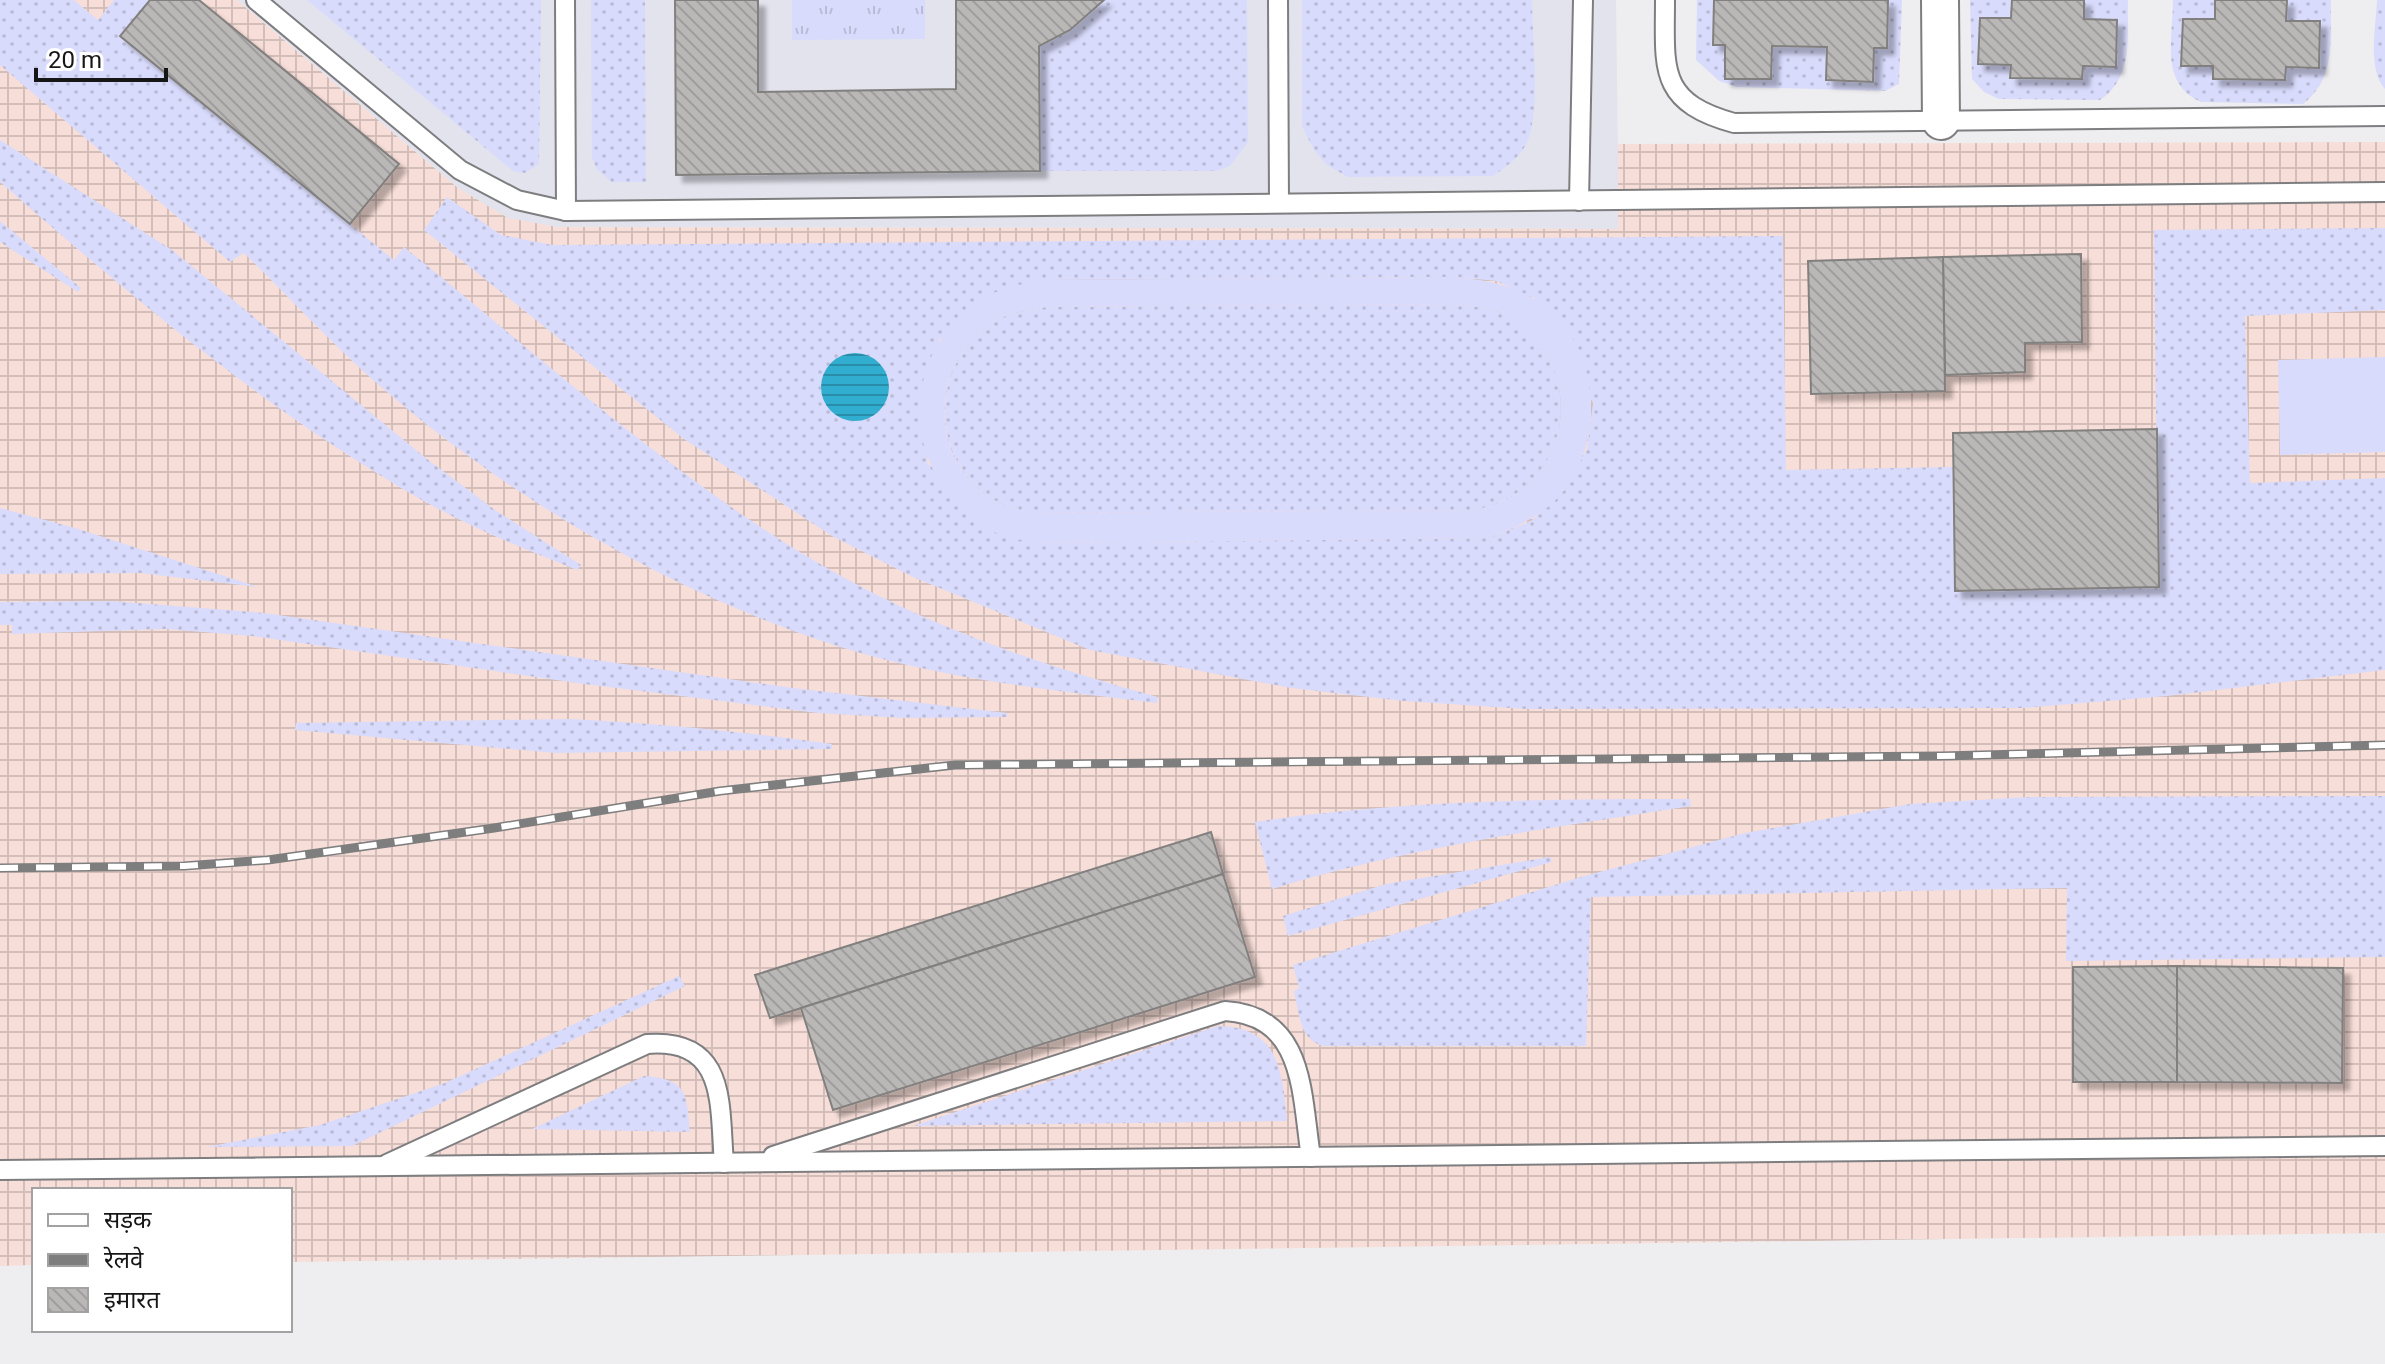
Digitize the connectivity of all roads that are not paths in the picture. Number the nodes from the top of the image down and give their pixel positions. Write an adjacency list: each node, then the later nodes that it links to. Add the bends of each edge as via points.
1 (256, 0): 12 (lane, via 460,170 517,200)
2 (565, 0): 12 (lane)
3 (1278, 0): 11 (lane)
4 (1583, 0): 10 (lane)
5 (1665, 0): 8 (lane, via 1665,67 1678,95 1704,115 1734,123)
6 (1940, 0): 8 (street)
7 (2385, 116): 8 (lane)
8 (1941, 121)
9 (2385, 192): 10 (lane)
10 (1579, 201): 11 (lane)
11 (1279, 203): 12 (lane)
12 (566, 211)
13 (2385, 1146): 14 (lane)
14 (1311, 1157): 15 (lane); 15 (lane, via 1290,1047 1265,1022 1245,1012 1225,1011)
15 (755, 1162): 16 (lane)
16 (724, 1163): 17 (lane); 17 (lane, via 713,1071 701,1057 667,1042 647,1044)
17 (380, 1166): 18 (lane)
18 (0, 1170)

